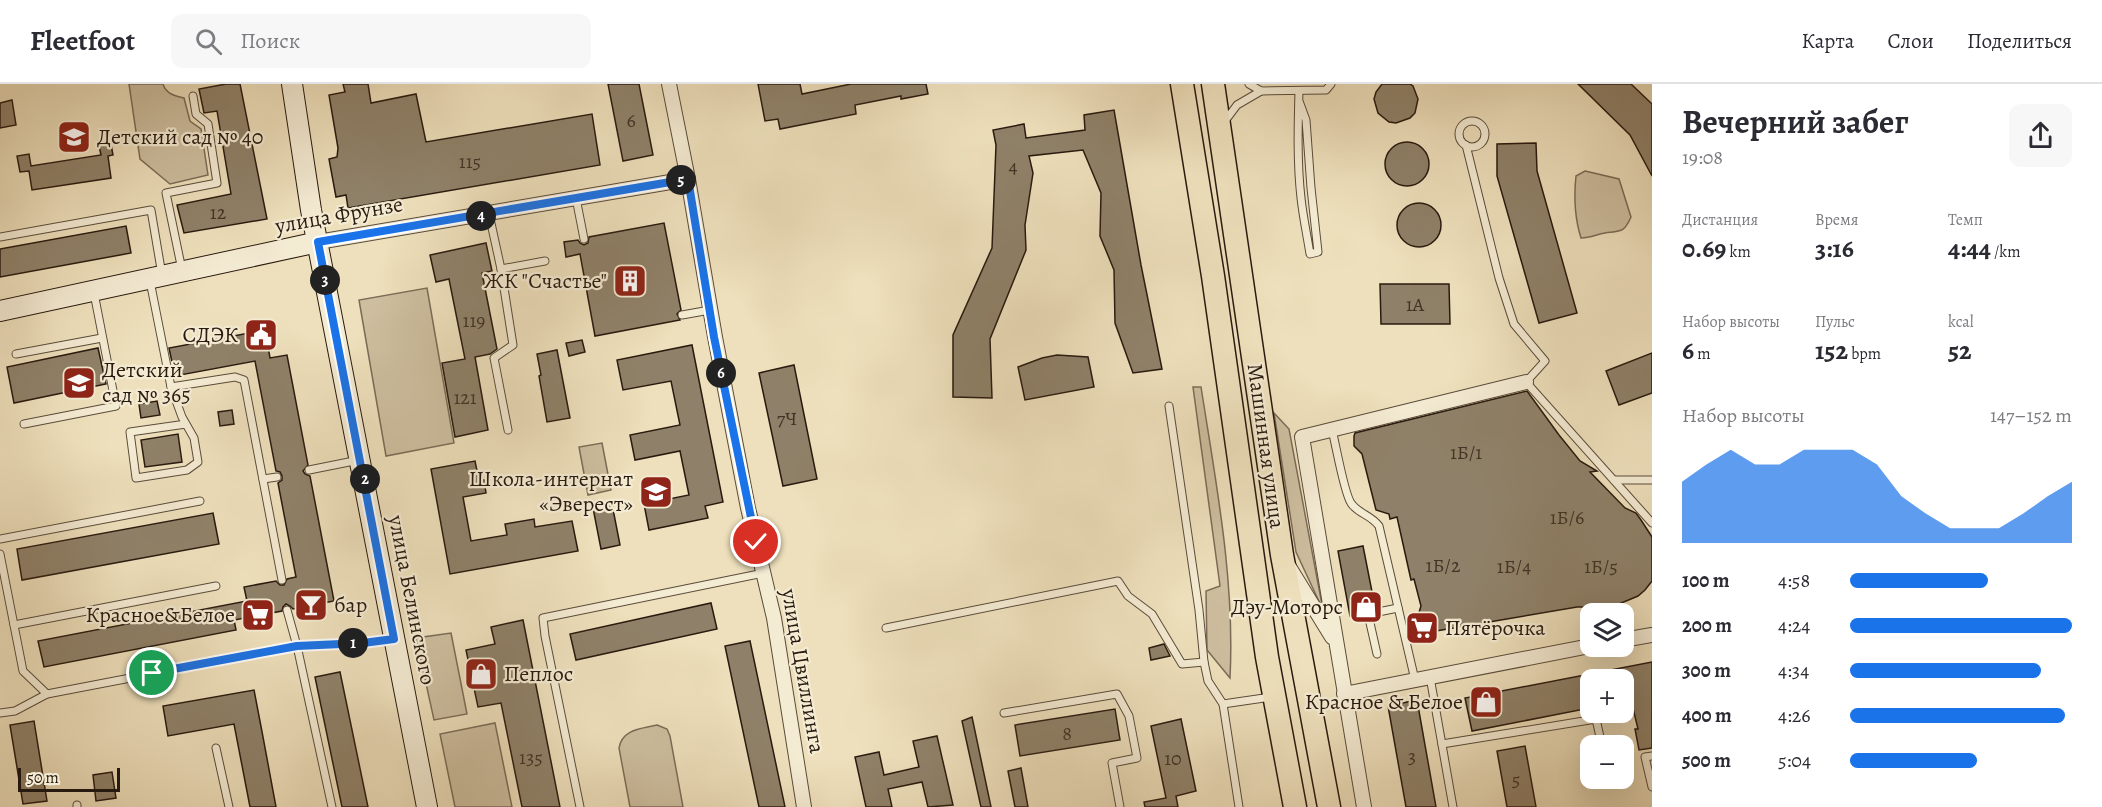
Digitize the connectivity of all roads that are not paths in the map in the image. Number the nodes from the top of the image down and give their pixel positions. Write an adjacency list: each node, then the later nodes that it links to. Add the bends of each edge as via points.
1 (292, 84): 18 (main road, улица Белинского)
2 (669, 84): 13 (street, улица Цвиллинга)
3 (1182, 84): 67 (main road, Машинная улица, via 1214,276)
4 (1214, 84): 11 (main road, Машинная улица)
5 (1249, 84): 8 (lane)
6 (1331, 84): 7 (lane, via 1326,90)
7 (1294, 89): 8 (lane); 10 (lane)
8 (1261, 91): 11 (lane, via 1237,105)
9 (193, 96): 21 (lane, via 196,114 208,124 217,183 166,193)
10 (1299, 101): 10 (lane, via 1300,198 1310,254 1318,252 1306,120)
11 (1220, 128): 46 (main road, Машинная улица)
12 (1466, 145): 29 (lane, via 1514,324 1545,361)
13 (688, 179): 14 (street, улица Фрунзе); 24 (street, улица Цвиллинга)
14 (576, 198): 15 (street, улица Фрунзе); 17 (lane)
15 (489, 214): 18 (street, улица Фрунзе); 20 (lane)
16 (0, 237): 22 (lane, via 151,210)
17 (584, 238)
18 (318, 242): 21 (main road, улица Фрунзе); 36 (main road, улица Белинского)
19 (545, 261): 20 (lane)
20 (501, 269): 34 (lane, via 513,345 494,358)
21 (182, 272): 22 (main road, улица Фрунзе)
22 (156, 277): 23 (main road, улица Фрунзе); 30 (lane)
23 (93, 290): 25 (main road, улица Фрунзе); 27 (lane)
24 (710, 308): 26 (lane); 47 (street, улица Цвиллинга)
25 (0, 311)
26 (681, 314)
27 (102, 338): 28 (lane); 32 (lane, via 116,406)
28 (16, 354)
29 (1526, 382): 35 (street); 40 (lane)
30 (171, 387): 33 (lane); 39 (lane, via 235,376 244,380)
31 (1169, 406): 62 (lane)
32 (24, 424)
33 (186, 424): 33 (lane, via 194,438 198,462 187,470 136,478 130,432)
34 (508, 430)
35 (1332, 430): 51 (lane, via 1349,501 1379,526); 58 (street, via 1302,437)
36 (361, 460): 37 (lane); 57 (main road, улица Белинского)
37 (309, 470)
38 (277, 477): 39 (lane)
39 (263, 479): 48 (lane)
40 (1614, 480): 41 (lane); 43 (lane)
41 (1652, 480)
42 (200, 501): 44 (lane)
43 (1652, 523)
44 (0, 539)
45 (0, 554): 49 (lane)
46 (1282, 555): 58 (street); 84 (main road, Машинная улица)
47 (764, 573): 79 (lane, via 543,618); 80 (street, улица Цвиллинга)
48 (282, 580)
49 (3, 583): 53 (lane)
50 (216, 586): 53 (lane)
51 (1398, 608): 61 (lane, via 1368,614); 64 (lane)
52 (287, 610): 59 (lane)
53 (14, 625): 65 (lane, via 22,671)
54 (886, 628): 62 (lane, via 1119,581 1128,596 1152,614 1182,664)
55 (1652, 635): 56 (street)
56 (1634, 638)
57 (394, 639): 59 (lane); 78 (main road, улица Белинского)
58 (1337, 644): 66 (street)
59 (297, 646): 65 (lane); 77 (lane)
60 (1580, 648): 63 (street)
61 (1377, 654)
62 (1204, 662): 68 (lane, via 1208,681)
63 (1430, 677): 64 (street); 72 (lane)
64 (1415, 680): 66 (street)
65 (47, 694): 69 (lane, via 15,711)
66 (1344, 694): 85 (street)
67 (1274, 696): 68 (lane); 83 (main road, Машинная улица)
68 (1223, 704): 82 (lane)
69 (0, 713)
70 (1004, 713): 81 (lane, via 1117,694 1129,716 1137,758 1112,763)
71 (1600, 735): 72 (lane, via 1596,719)
72 (1442, 744): 86 (lane)
73 (216, 748): 76 (lane)
74 (1652, 756): 75 (lane, via 1645,757)
75 (1652, 787)
76 (229, 807)
77 (332, 807)
78 (428, 807)
79 (580, 807)
80 (804, 807)
81 (1120, 807)
82 (1239, 807)
83 (1295, 807)
84 (1329, 807)
85 (1364, 807)
86 (1453, 807)

